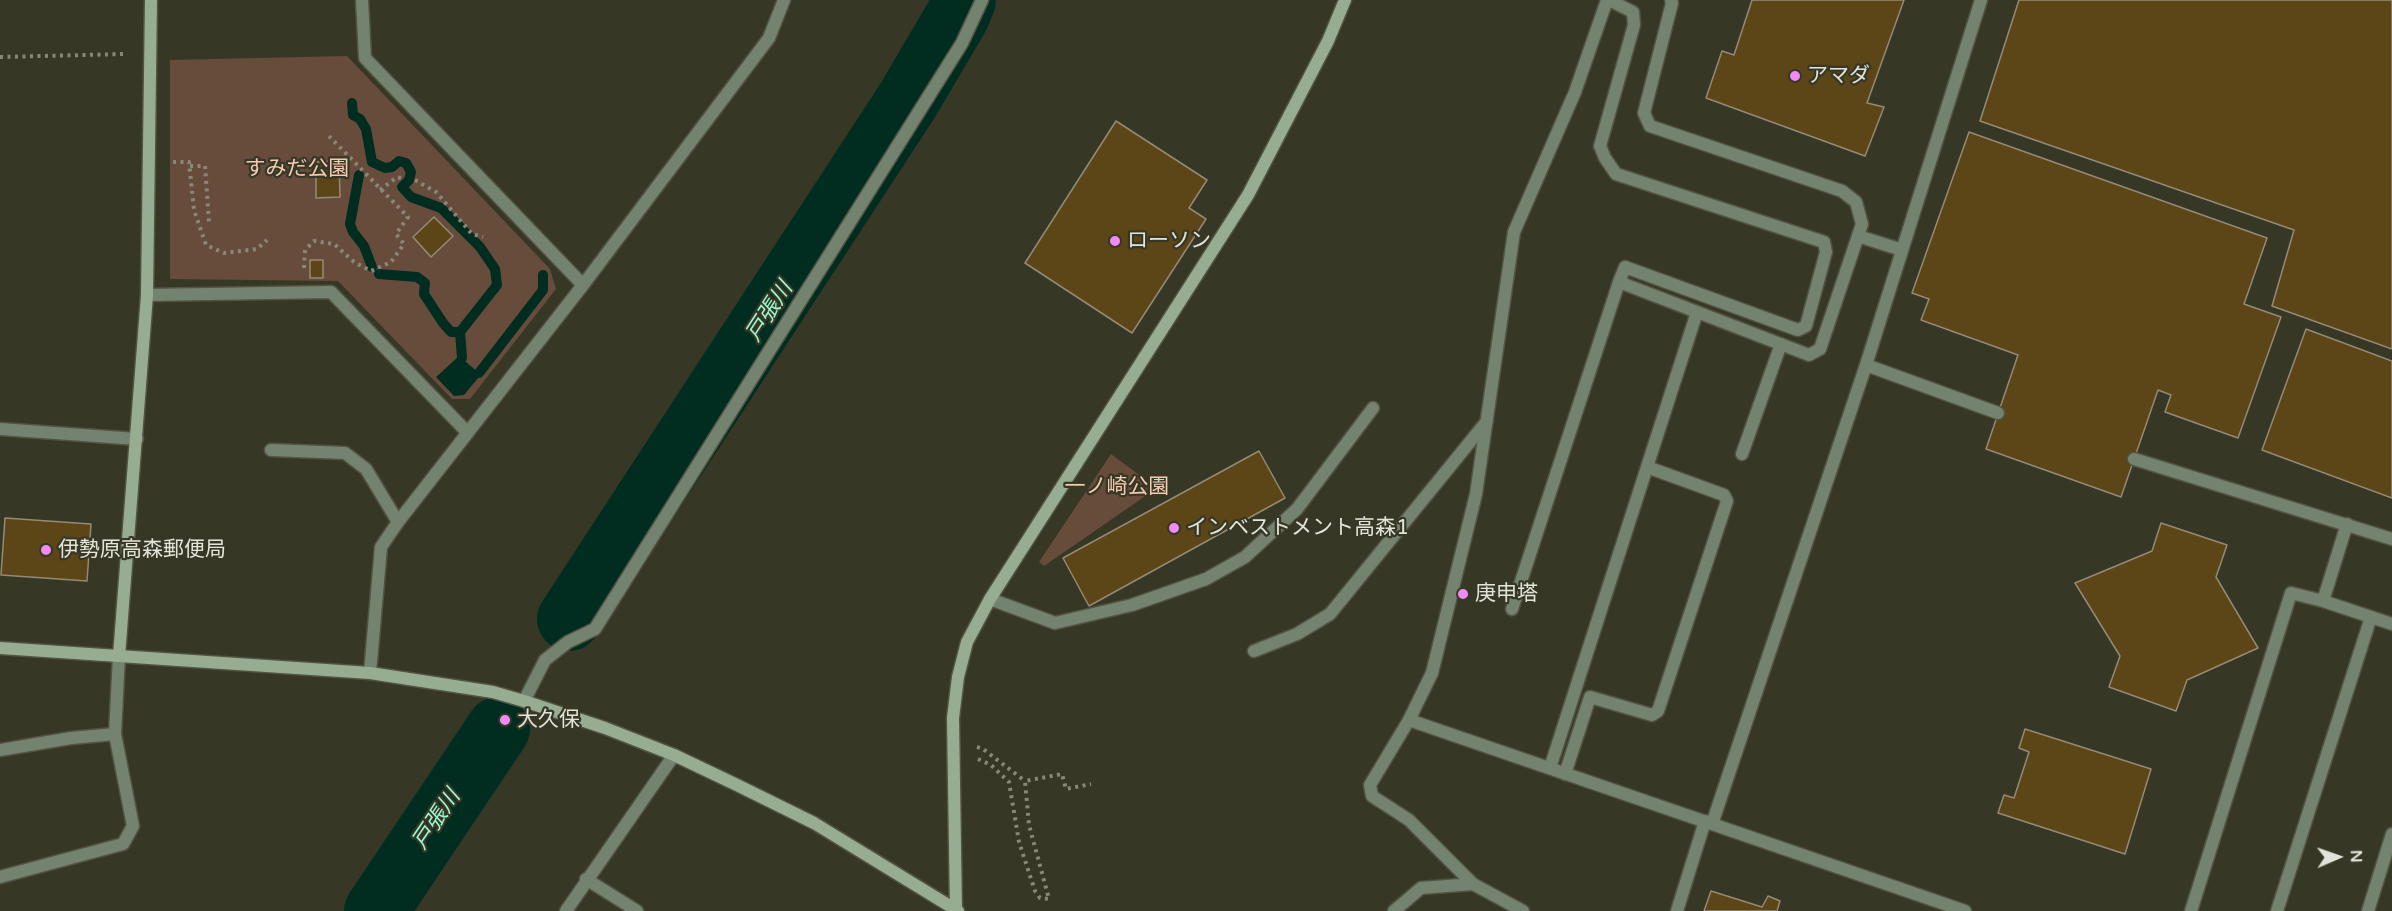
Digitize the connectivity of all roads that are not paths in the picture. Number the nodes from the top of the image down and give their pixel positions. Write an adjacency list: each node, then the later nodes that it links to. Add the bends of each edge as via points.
1 (152, 0): 13 (street)
2 (362, 0): 12 (street, via 365,58)
3 (784, 0): 12 (street, via 769,38)
4 (982, 0): 39 (street, via 962,43 595,629 568,642 545,660)
5 (1345, 0): 30 (street, via 1328,41 1248,195)
6 (1608, 0): 11 (street, via 1633,12 1634,25 1600,146 1616,174 1824,242 1826,252 1806,326 1798,330 1625,267); 19 (street, via 1575,92 1515,232)
7 (1671, 0): 9 (street, via 1644,113 1650,126 1842,191 1856,202 1862,225)
8 (1981, 0): 10 (street)
9 (1858, 236): 10 (street); 15 (street, via 1820,349 1809,355)
10 (1902, 250): 16 (street)
11 (1619, 282): 14 (street); 32 (street)
12 (583, 285): 21 (street)
13 (147, 294): 21 (street, via 331,292); 22 (street)
14 (1697, 312): 15 (street); 26 (street)
15 (1781, 344): 24 (street)
16 (1866, 365): 18 (street); 46 (street)
17 (1373, 408): 30 (street, via 1297,509 1245,557 1206,579 1132,605 1055,623)
18 (1998, 413)
19 (1488, 420): 36 (street, via 1330,614 1297,634); 40 (street, via 1476,494 1432,673)
20 (0, 429): 22 (street)
21 (468, 433): 27 (street)
22 (137, 439): 37 (street)
23 (271, 450): 27 (street, via 345,453 366,469)
24 (1742, 454)
25 (2134, 459): 28 (street)
26 (1647, 467): 44 (street); 45 (street, via 1724,495 1727,501 1658,711 1652,715 1590,697)
27 (398, 522): 38 (street, via 381,547)
28 (2347, 524): 29 (street); 31 (street)
29 (2392, 539)
30 (990, 599): 54 (street, via 967,642 952,718)
31 (2323, 601): 33 (street); 58 (street, via 2291,593)
32 (1512, 609)
33 (2371, 617): 34 (street); 59 (street)
34 (2392, 624)
35 (0, 648): 37 (street)
36 (1254, 651)
37 (119, 656): 38 (street); 41 (street)
38 (370, 673): 39 (street, via 493,692)
39 (524, 701): 43 (street)
40 (1408, 720): 44 (street); 50 (street, via 1370,785 1372,796 1409,820)
41 (115, 734): 42 (street); 48 (street, via 133,826 123,844)
42 (0, 750)
43 (674, 755): 49 (street); 54 (street, via 814,823)
44 (1550, 768): 45 (street)
45 (1565, 774): 46 (street)
46 (1709, 823): 51 (street); 57 (street)
47 (2392, 834): 60 (street)
48 (0, 877)
49 (586, 879): 52 (street); 53 (street)
50 (1473, 884): 55 (street, via 1421,888); 56 (street)
51 (1677, 910)
52 (566, 911)
53 (637, 911)
54 (957, 911)
55 (1394, 911)
56 (1523, 911)
57 (1965, 911)
58 (2191, 911)
59 (2277, 911)
60 (2368, 911)

